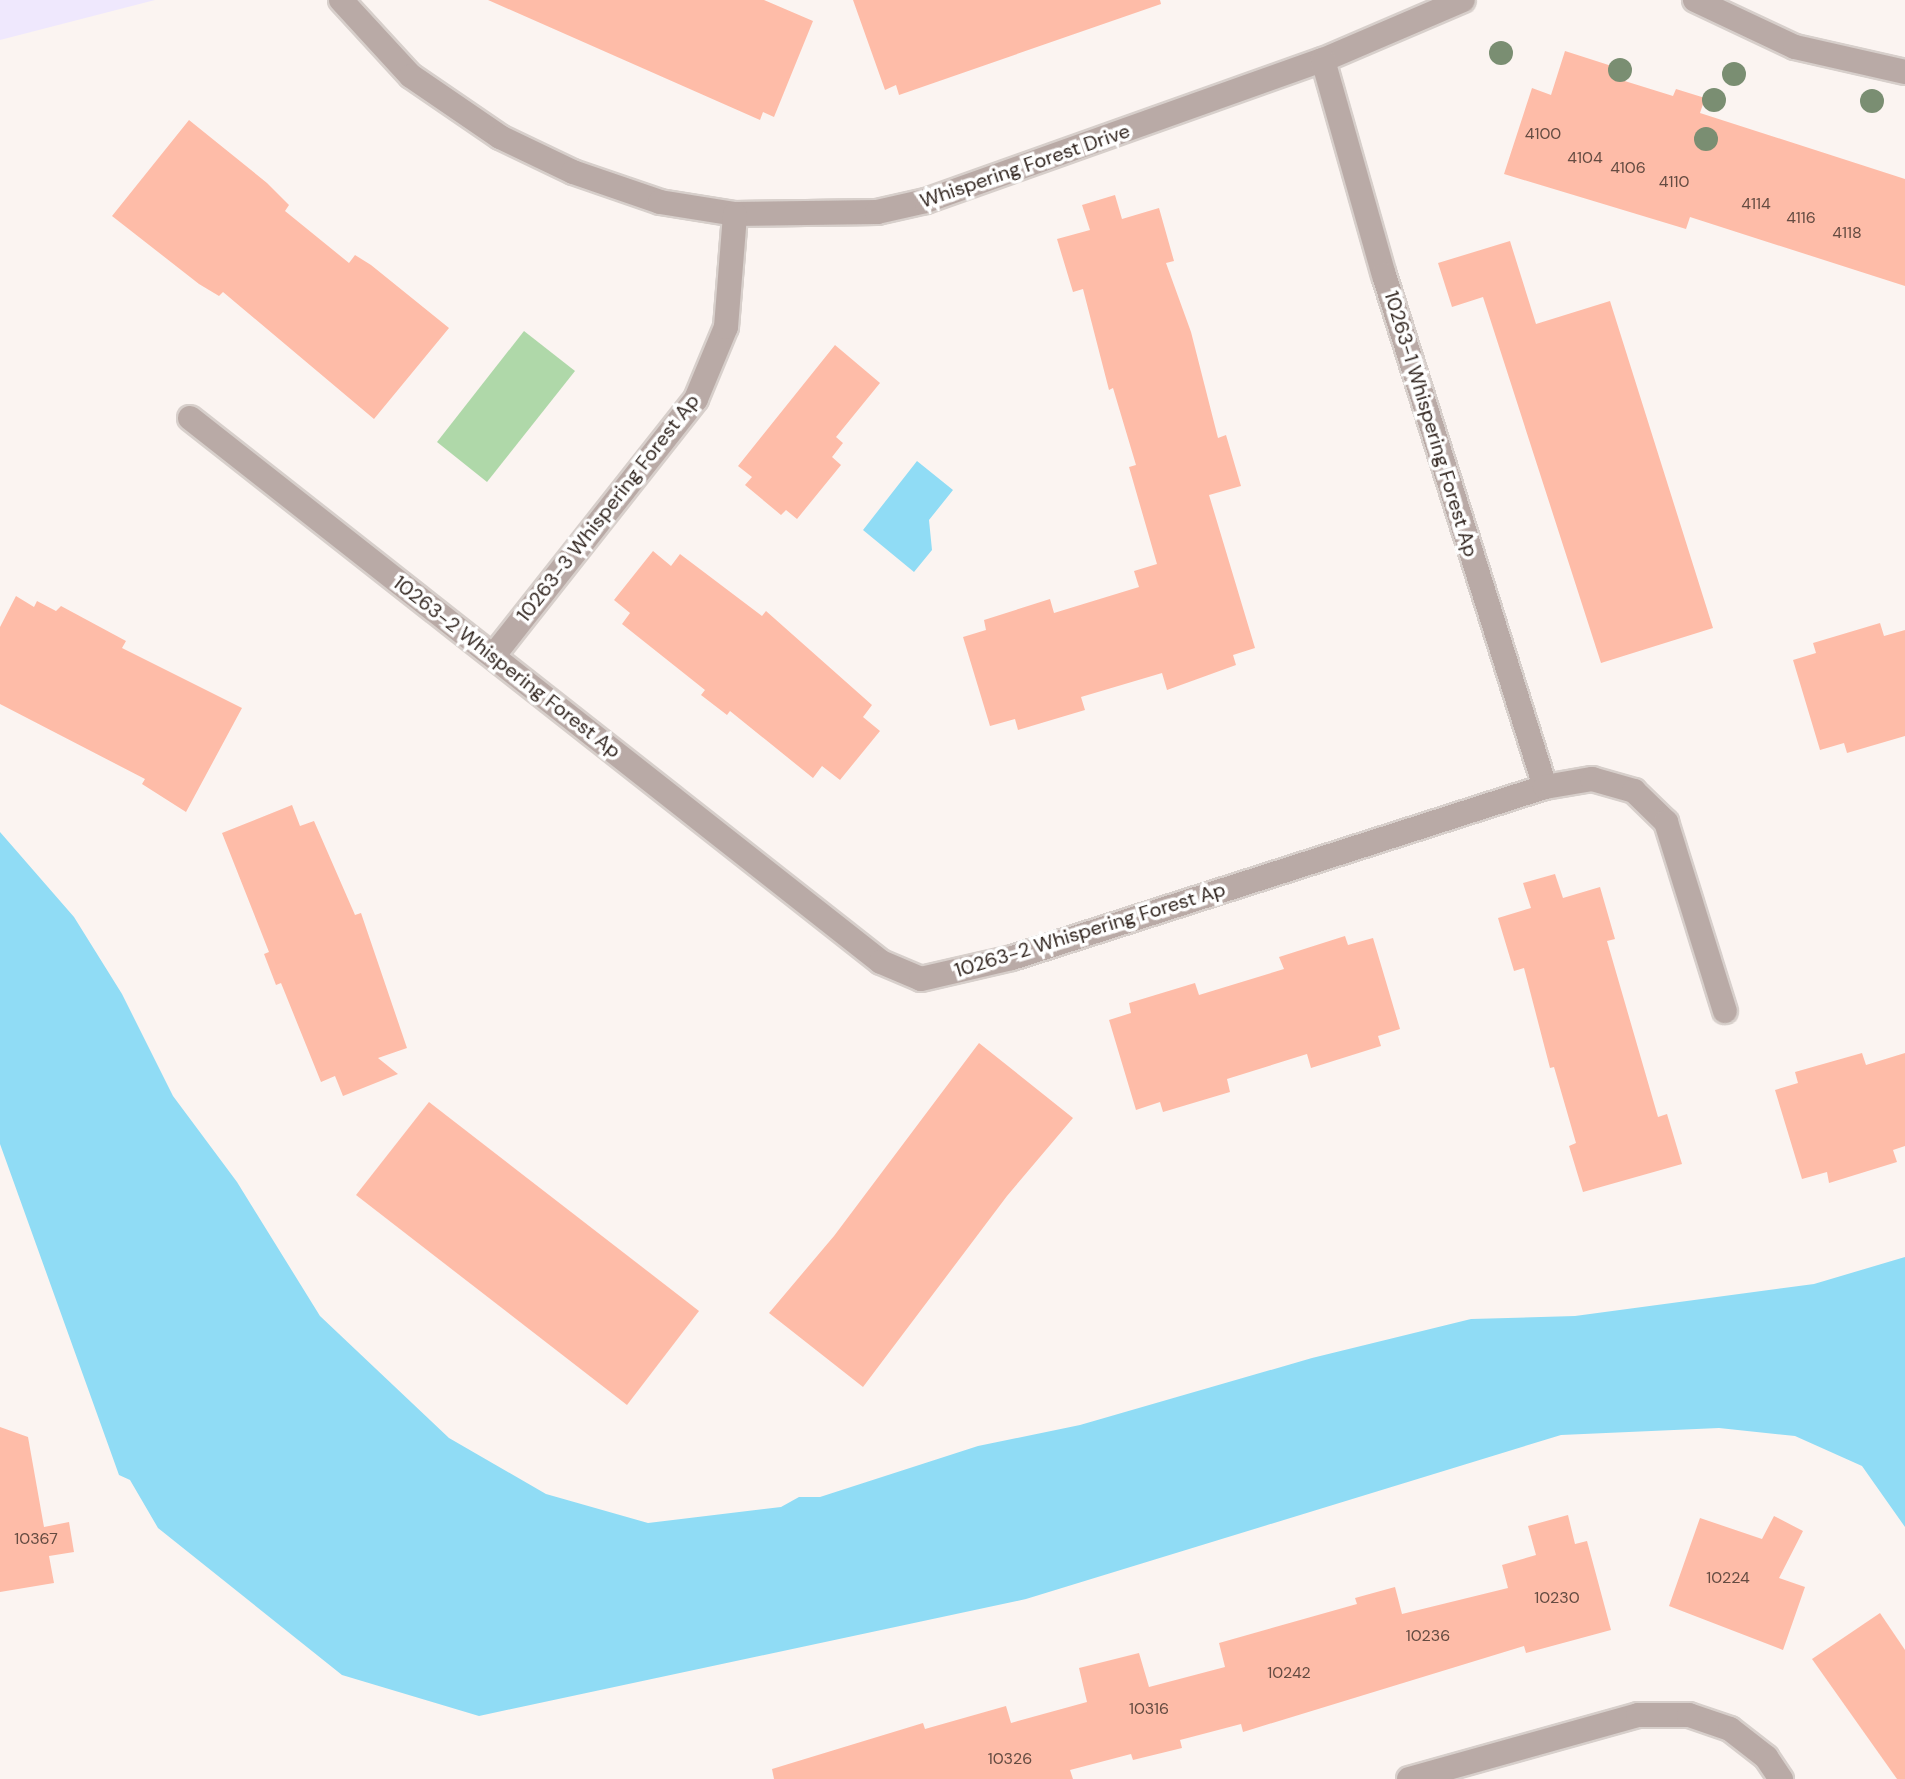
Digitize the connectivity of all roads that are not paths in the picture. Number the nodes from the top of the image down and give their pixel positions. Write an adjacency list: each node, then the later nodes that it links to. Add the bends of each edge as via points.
1 (341, 0): 6 (street, Whispering Forest Drive, via 411,76 500,137 573,172 660,202)
2 (1463, 0): 4 (street, Whispering Forest Drive)
3 (1695, 0): 5 (street, via 1795,47)
4 (1323, 60): 6 (street, Whispering Forest Drive, via 926,201 877,212); 9 (street, 10263-1 Whispering Forest Ap, via 1384,275)
5 (1905, 72)
6 (735, 214): 8 (street, 10263-3 Whispering Forest Ap, via 726,327 696,399)
7 (190, 418): 8 (street, 10263-2 Whispering Forest Ap)
8 (494, 655): 9 (street, 10263-2 Whispering Forest Ap, via 881,962 921,979 1012,958)
9 (1545, 787): 10 (street, 10263-2 Whispering Forest Ap, via 1592,779 1634,791 1666,822)
10 (1725, 1011)
11 (1409, 1779): 12 (street, via 1638,1715 1689,1715 1730,1729 1766,1757)
12 (1781, 1779)

